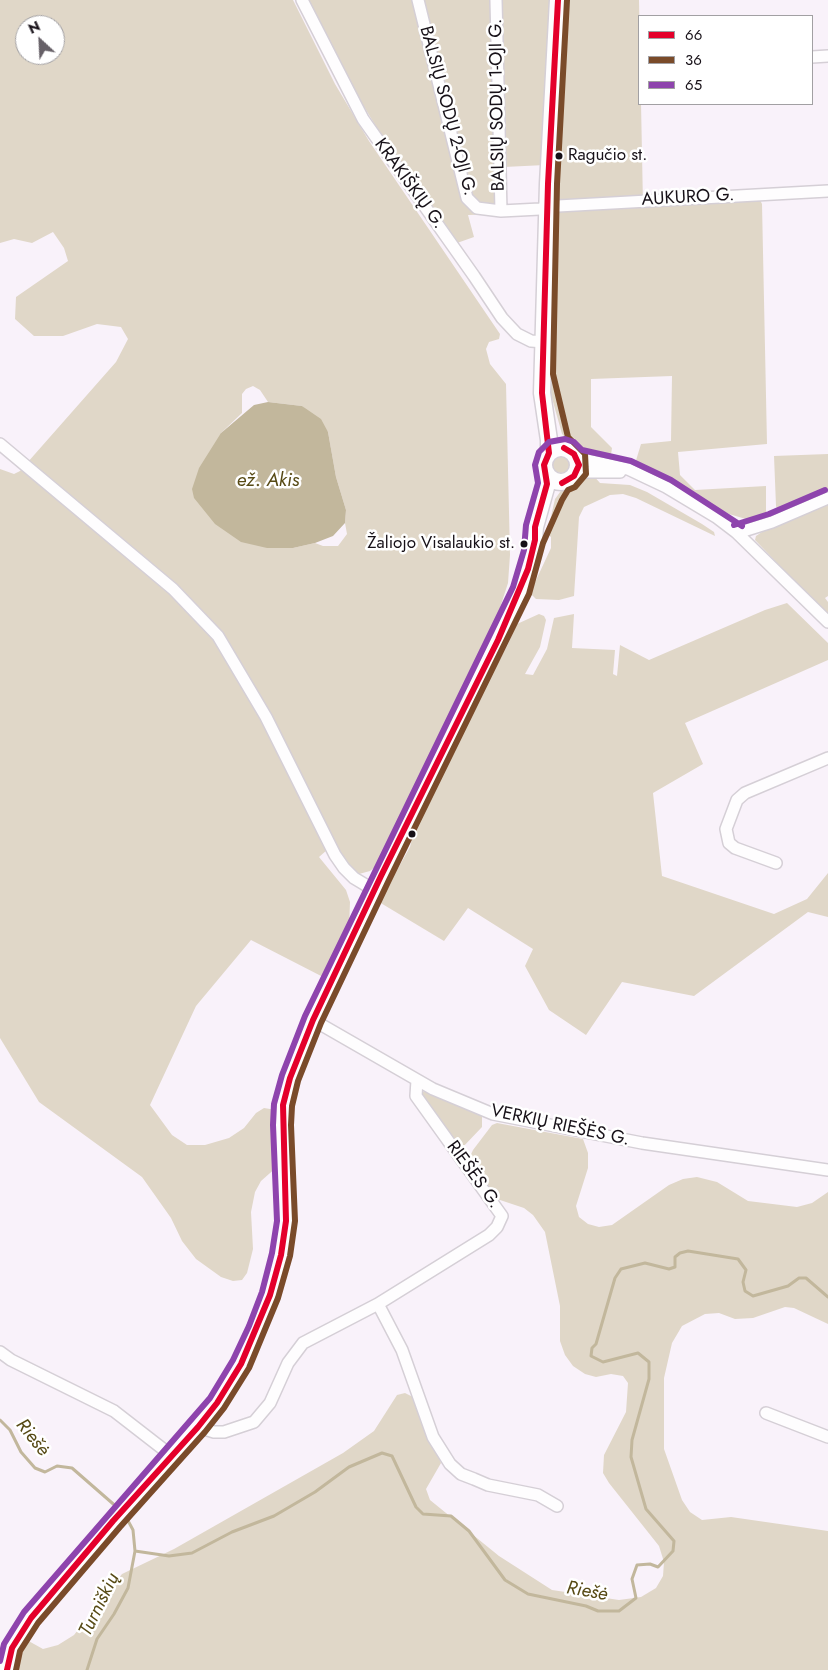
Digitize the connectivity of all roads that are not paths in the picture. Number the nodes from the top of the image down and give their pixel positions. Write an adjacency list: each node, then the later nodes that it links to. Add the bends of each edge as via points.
1 (302, 0): 10 (street, KRAKIŠKIŲ G., via 363,119 502,318 517,334 531,341)
2 (418, 0): 9 (street, BALSIŲ SODŲ 2-OJI G., via 467,198 477,208)
3 (496, 0): 9 (street, BALSIŲ SODŲ 1-OJI G.)
4 (558, 0): 8 (main road)
5 (828, 56): 6 (street)
6 (813, 57)
7 (828, 191): 8 (street, AUKURO G.)
8 (548, 208): 9 (street, BALSIŲ SODŲ 2-OJI G.); 10 (main road)
9 (501, 211)
10 (544, 342): 12 (main road, via 544,376 556,429)
11 (0, 444): 23 (street, via 173,589 218,636 266,717 335,855 354,878)
12 (556, 451): 13 (main road, via 570,450); 14 (main road, via 544,465)
13 (577, 458): 15 (street, via 621,466); 16 (main road, via 578,471)
14 (546, 474): 16 (main road, via 554,481); 19 (main road, via 547,484 535,527)
15 (639, 474): 16 (street, via 596,471); 18 (street, via 666,487)
16 (568, 480): 19 (main road)
17 (828, 498): 18 (street)
18 (737, 533): 20 (street)
19 (535, 540): 23 (main road, via 521,590 498,640)
20 (828, 622)
21 (828, 758): 22 (street, via 745,793 737,800 726,829 730,843 735,848)
22 (776, 863)
23 (374, 890): 24 (main road)
24 (313, 1020): 25 (street, VERKIŲ RIEŠĖS G.); 30 (main road, via 283,1105 286,1220 270,1295 241,1364)
25 (417, 1080): 26 (street, VERKIŲ RIEŠĖS G., via 493,1114 642,1143); 27 (street, RIEŠĖS G., via 416,1096 502,1216 489,1235)
26 (828, 1170)
27 (378, 1304): 30 (street, RIEŠĖS G., via 303,1344 288,1363 270,1403 254,1422 224,1432); 33 (street, via 402,1350 433,1437 450,1464 461,1474 481,1482 538,1495)
28 (0, 1352): 32 (street, via 114,1411)
29 (766, 1413): 31 (street)
30 (198, 1427): 32 (main road)
31 (828, 1437)
32 (172, 1456): 34 (main road, via 112,1521 31,1618 12,1648)
33 (557, 1506)
34 (7, 1670)

